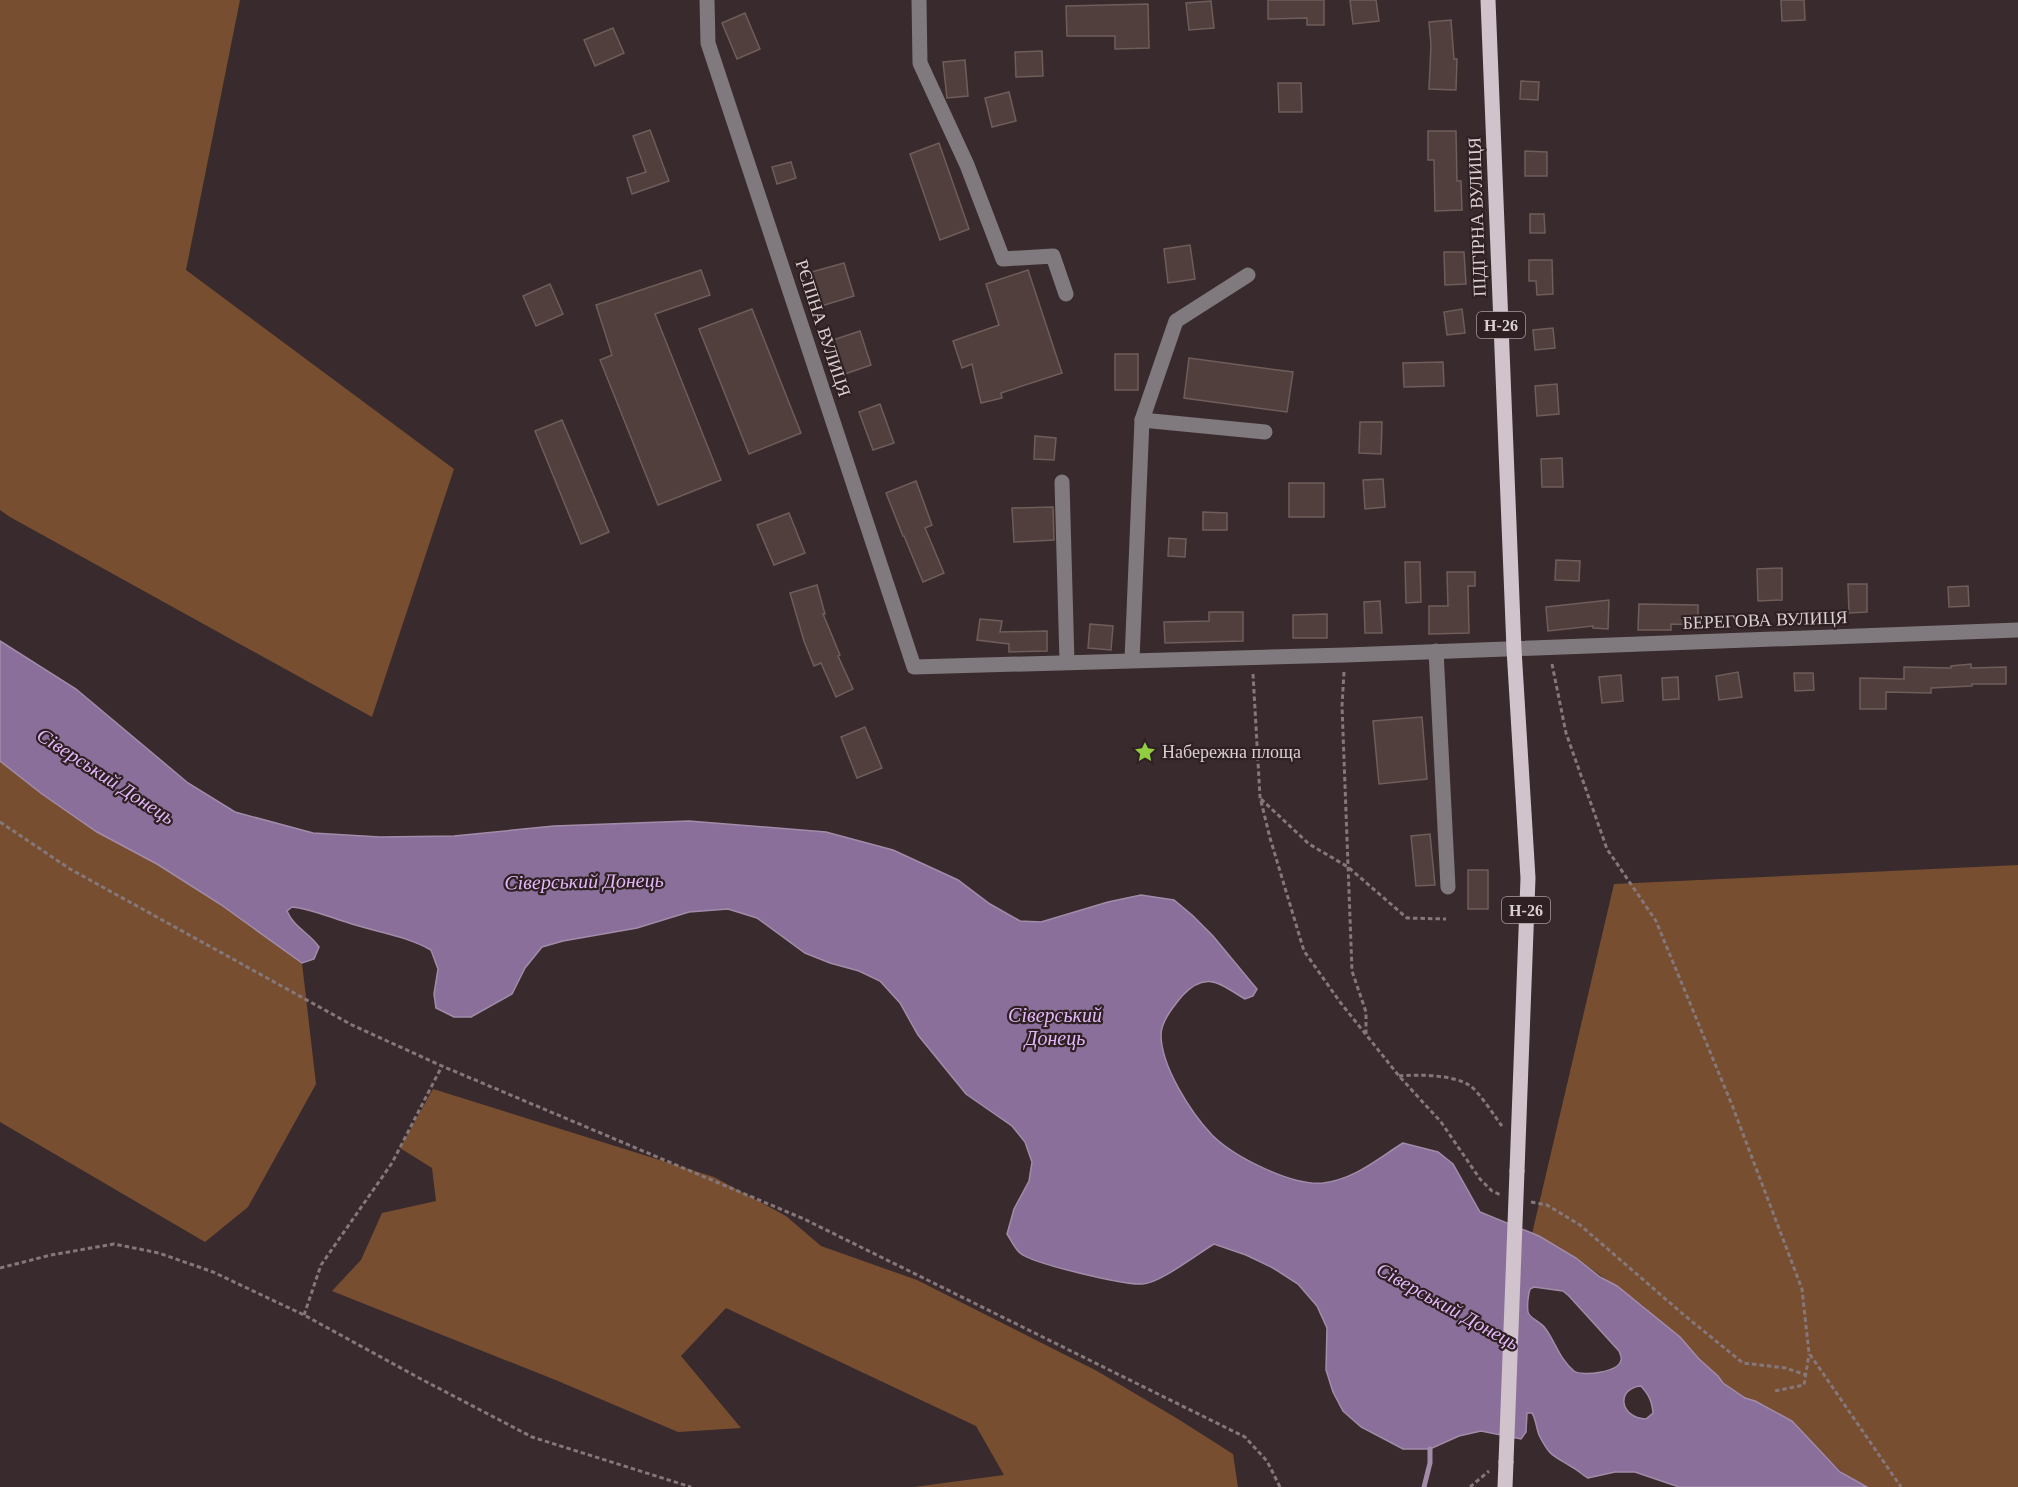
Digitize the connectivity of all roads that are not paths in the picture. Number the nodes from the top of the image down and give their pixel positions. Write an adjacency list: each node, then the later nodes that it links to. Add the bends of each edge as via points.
1 (707, 0): 13 (street, РЄПІНА ВУЛИЦЯ, via 708,43 914,667)
2 (919, 0): 5 (street, via 920,63 967,165 1003,259 1053,256)
3 (1488, 0): 10 (main road, ПІДГІРНА ВУЛИЦЯ / Н-26)
4 (1248, 275): 6 (street, via 1176,321)
5 (1066, 294)
6 (1142, 420): 7 (street); 12 (street)
7 (1265, 432)
8 (1062, 482): 13 (street)
9 (2018, 630): 10 (street, БЕРЕГОВА ВУЛИЦЯ)
10 (1514, 649): 11 (street); 15 (main road, Н-26, bridge, via 1528,878)
11 (1436, 651): 12 (street); 14 (street)
12 (1132, 660): 13 (street)
13 (1067, 662)
14 (1448, 887)
15 (1505, 1487)

